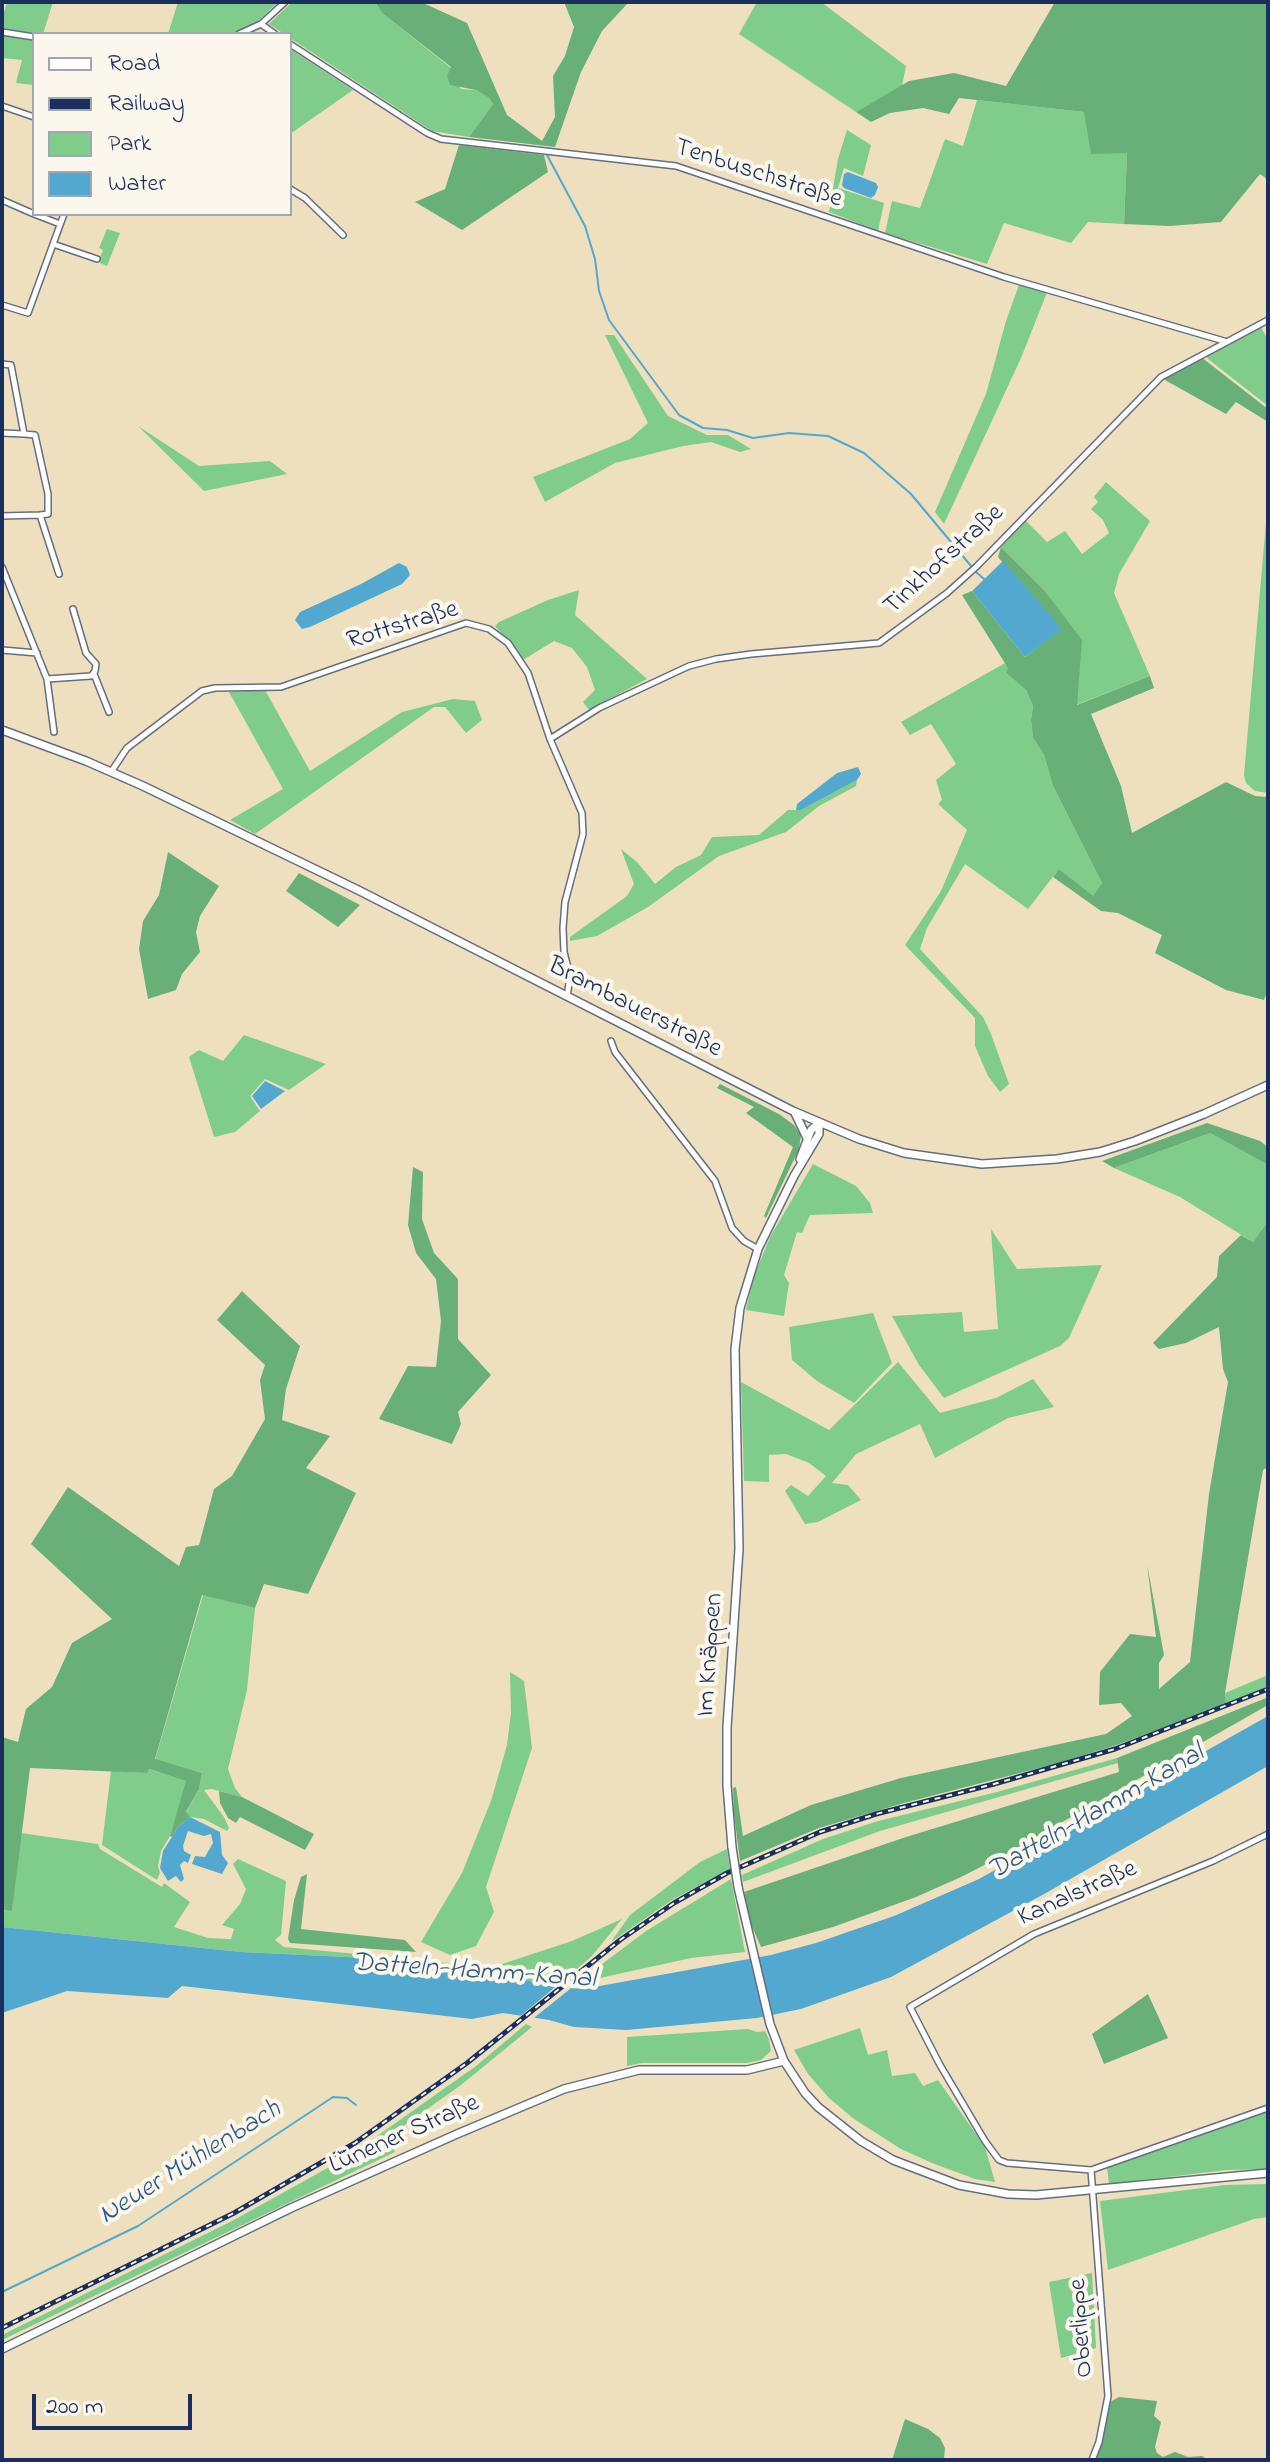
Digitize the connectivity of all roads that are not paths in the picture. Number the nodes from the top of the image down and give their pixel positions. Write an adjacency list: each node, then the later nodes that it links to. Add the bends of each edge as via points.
1 (285, 2): 2 (street)
2 (261, 24): 4 (street); 5 (street)
3 (2, 32): 6 (street)
4 (243, 32)
5 (272, 32)
6 (32, 37)
7 (292, 45): 21 (street, Tenbuschstraße, via 441,139 676,166 1004,277)
8 (2, 106): 9 (street)
9 (32, 116)
10 (292, 190): 16 (street)
11 (2, 200): 12 (street)
12 (32, 213)
13 (39, 216): 15 (street)
14 (63, 216): 15 (street)
15 (60, 224): 17 (street)
16 (343, 235)
17 (53, 244): 18 (street); 19 (street, via 28,313)
18 (97, 259)
19 (2, 305)
20 (1268, 320): 21 (street, Tinkhofstraße)
21 (1224, 341): 37 (street, Tinkhofstraße, via 1161,377 976,567 879,643 751,654 689,666 599,708)
22 (2, 364): 24 (street, via 11,365)
23 (2, 433): 24 (street)
24 (24, 434): 25 (street, via 35,435 48,494 48,514)
25 (40, 515): 26 (street); 28 (street)
26 (2, 516)
27 (2, 567): 31 (street)
28 (59, 574)
29 (73, 609): 32 (street, via 86,653 96,664)
30 (2, 650): 31 (street)
31 (37, 653): 33 (street)
32 (94, 674): 33 (street); 34 (street)
33 (47, 679): 35 (street)
34 (109, 712)
35 (54, 732)
36 (4, 735): 38 (street, Brambauerstraße)
37 (550, 739): 38 (street, Rottstraße, via 528,673 508,643 489,629 466,623 281,687 202,691 127,748); 39 (street, Rottstraße, via 582,813 583,834 565,902)
38 (111, 772): 39 (street, Brambauerstraße)
39 (567, 997): 42 (street, Brambauerstraße)
40 (611, 1041): 46 (street, via 715,1181 732,1228)
41 (1268, 1085): 43 (street, Brambauerstraße, via 1135,1141 1057,1159 982,1164 904,1153)
42 (793, 1111): 43 (street, Brambauerstraße); 44 (street)
43 (819, 1123): 44 (street); 45 (street, Im Knäppen, via 819,1134)
44 (807, 1139): 45 (street)
45 (794, 1176): 46 (street, Im Knäppen)
46 (758, 1249): 48 (street, Im Knäppen, bridge, via 740,1308 735,1349 739,1549 727,1785 738,1887 770,2024)
47 (1268, 1834): 50 (street, Kanalstraße, via 1034,1934 910,2007 999,2160)
48 (784, 2061): 52 (street, Im Knäppen, via 805,2093 838,2124 910,2168 1008,2194); 53 (street, Lünener Straße, via 747,2070 639,2070 564,2089 291,2208)
49 (1268, 2108): 50 (street)
50 (1091, 2170): 52 (street, Oberlippe)
51 (1268, 2173): 52 (street, Im Knäppen)
52 (1093, 2192): 54 (street, Oberlippe, via 1108,2396)
53 (2, 2349)
54 (1092, 2460)

